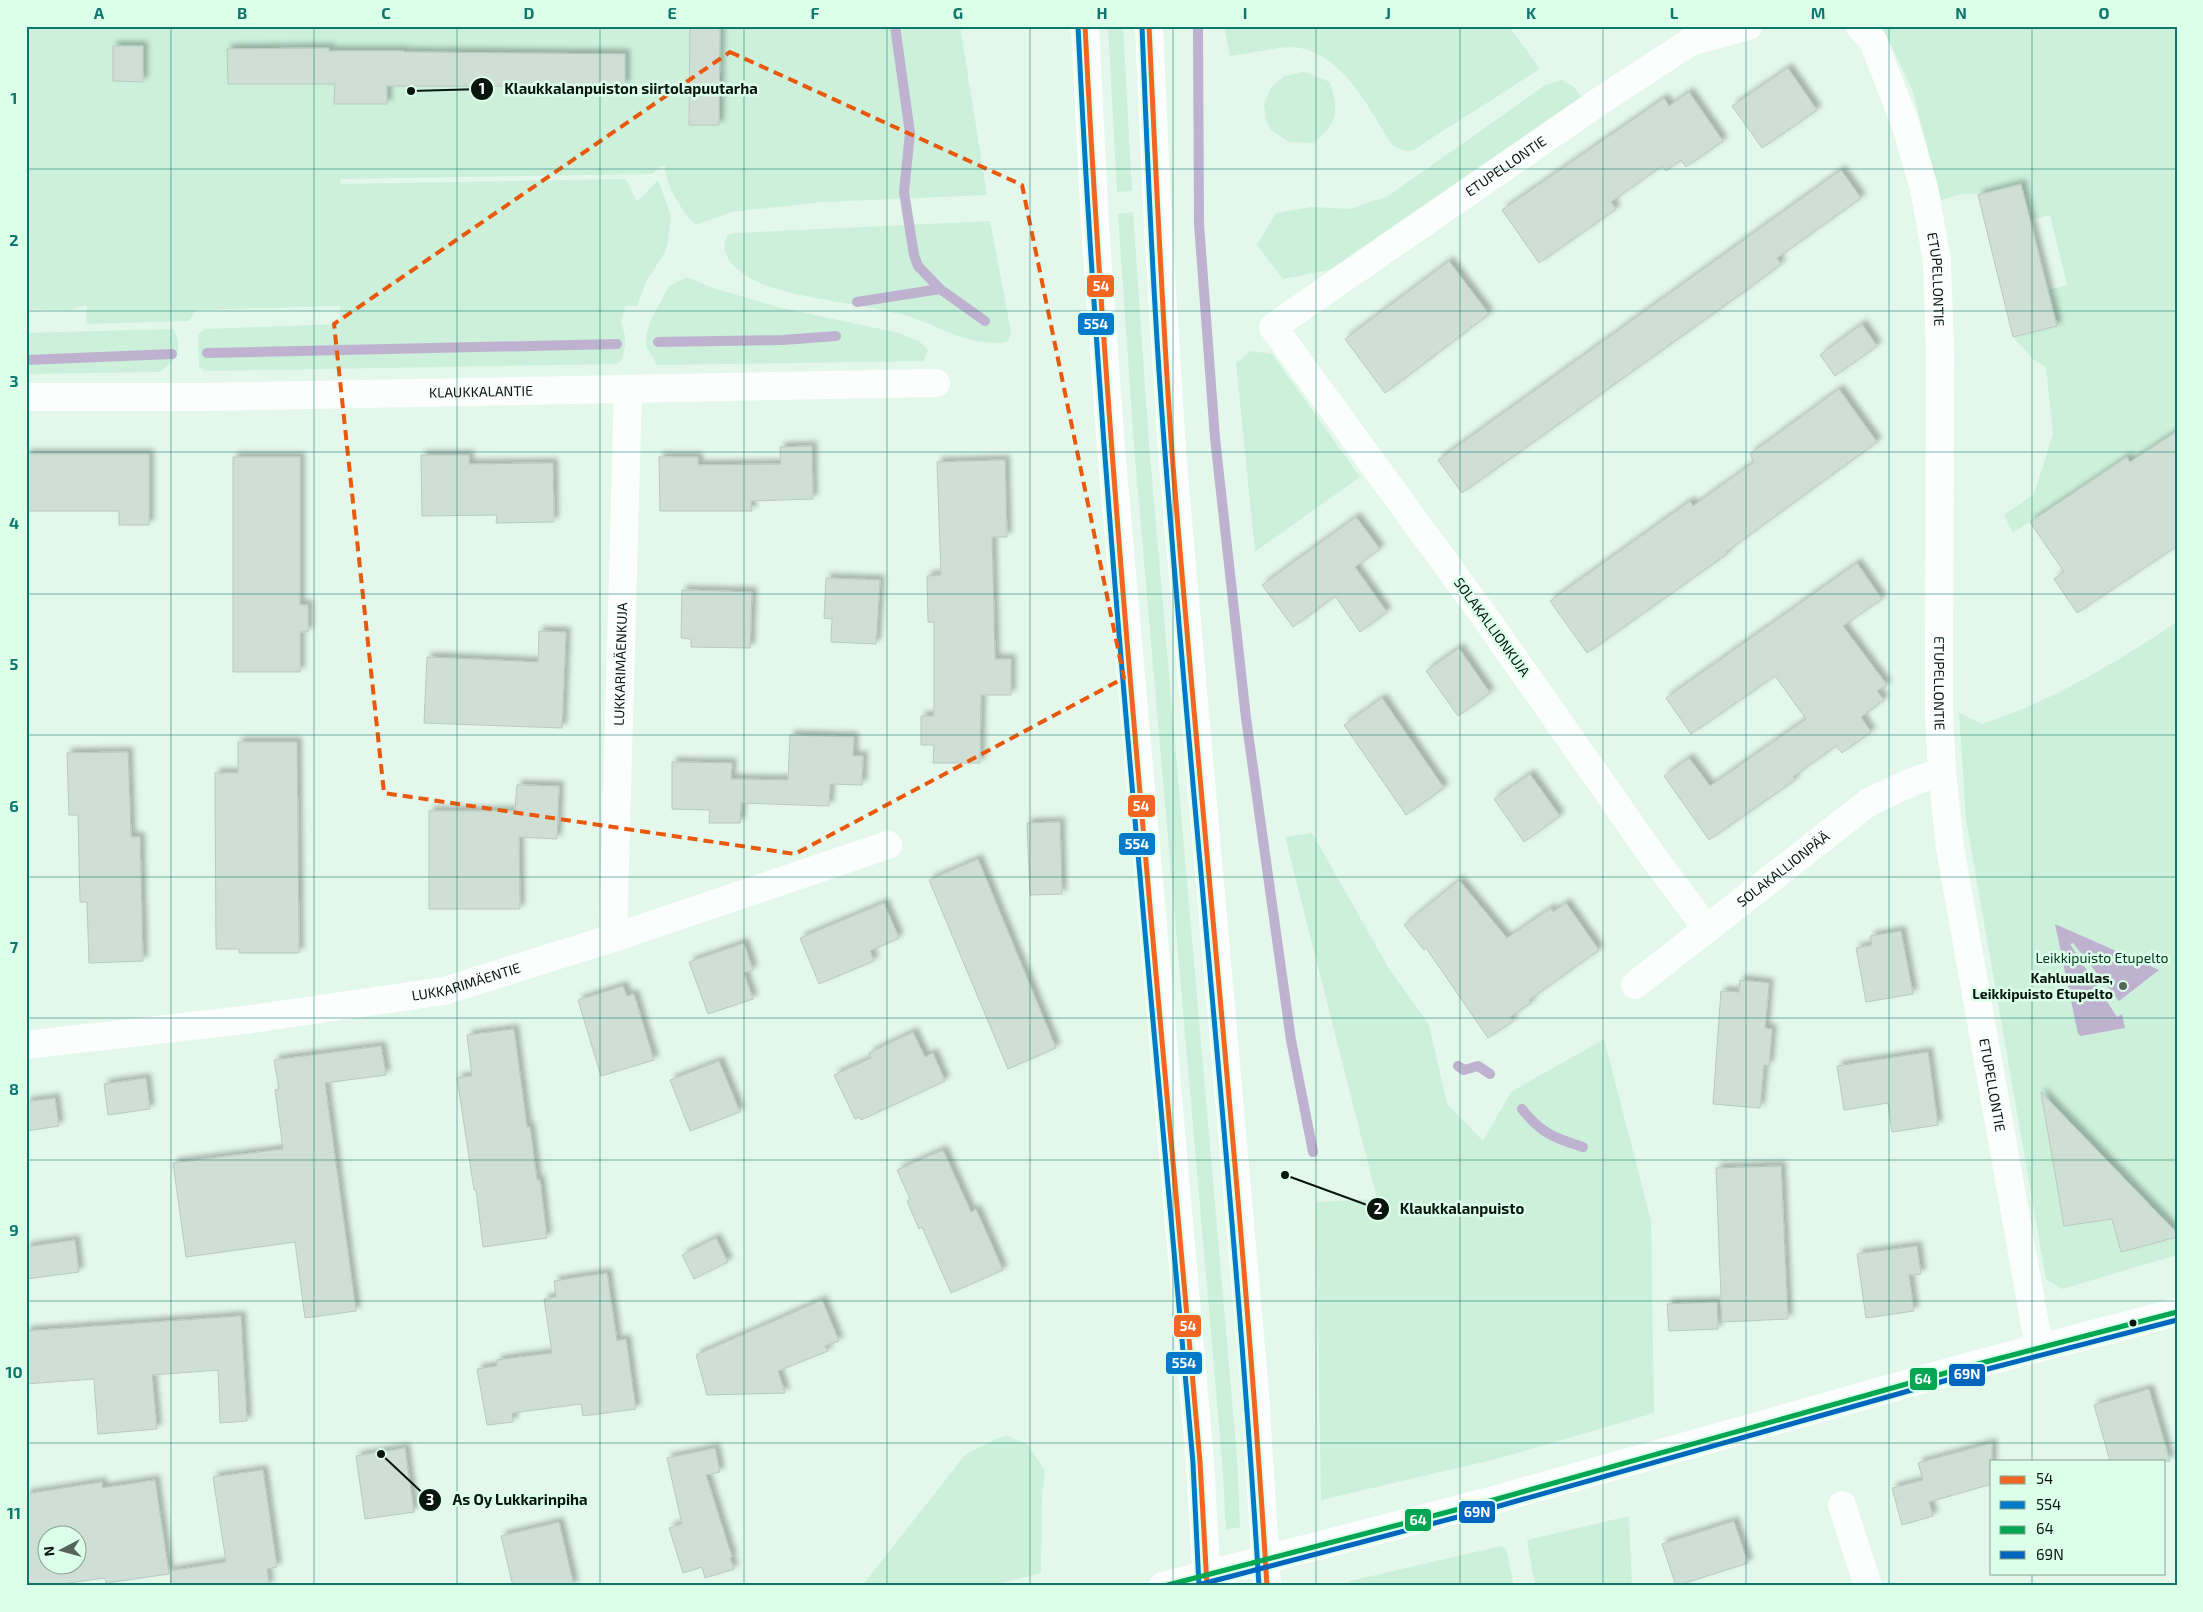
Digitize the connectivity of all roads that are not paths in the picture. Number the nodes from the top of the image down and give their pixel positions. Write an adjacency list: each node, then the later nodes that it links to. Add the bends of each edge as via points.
1 (1085, 26): 19 (main road, via 1094,226 1110,448 1197,1422)
2 (1149, 26): 20 (main road, via 1173,464 1254,1383)
3 (1748, 26): 5 (main road, ETUPELLONTIE, via 1690,42)
4 (1860, 26): 9 (main road, ETUPELLONTIE, via 1873,41 1905,123 1924,188 1936,261 1940,352 1939,714)
5 (1273, 327): 11 (main road, SOLAKALLIONKUJA, via 1480,609)
6 (936, 383): 7 (main road, KLAUKKALANTIE)
7 (628, 390): 8 (main road, KLAUKKALANTIE); 12 (main road, LUKKARIMÄENKUJA)
8 (26, 397)
9 (1942, 772): 11 (main road, SOLAKALLIONPÄÄ, via 1869,802); 16 (main road, ETUPELLONTIE, via 1950,848)
10 (888, 845): 12 (main road, LUKKARIMÄENTIE)
11 (1707, 929): 13 (main road, SOLAKALLIONPÄÄ)
12 (613, 938): 14 (main road, LUKKARIMÄENTIE, via 444,991 252,1019)
13 (1635, 985)
14 (26, 1045)
15 (2177, 1312): 16 (main road)
16 (2039, 1347): 18 (main road, via 1391,1528)
17 (1842, 1505): 21 (main road)
18 (1164, 1586)
19 (1207, 1586)
20 (1267, 1586)
21 (1868, 1586)

